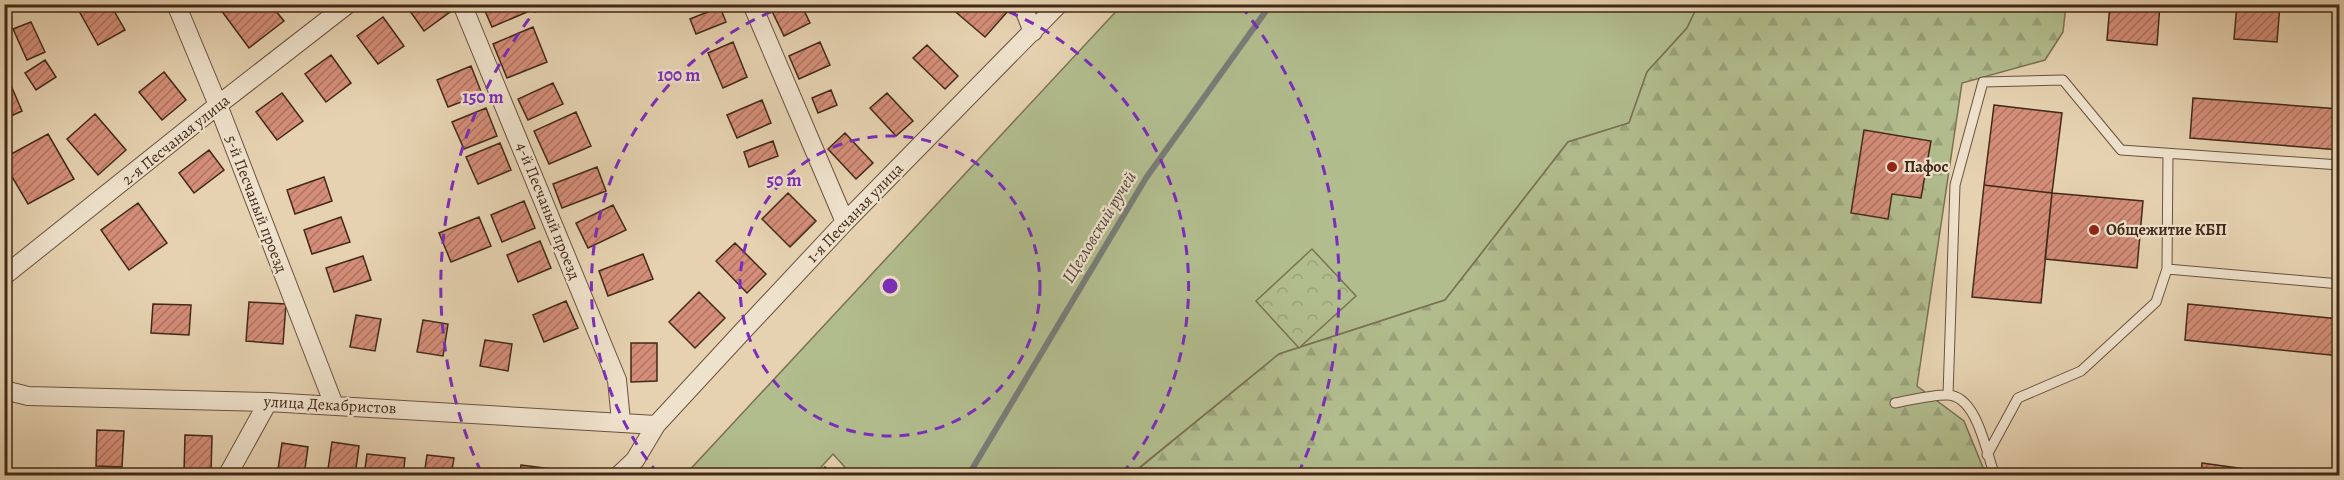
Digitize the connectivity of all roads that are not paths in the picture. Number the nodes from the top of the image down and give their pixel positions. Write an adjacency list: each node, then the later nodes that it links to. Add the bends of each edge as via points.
1 (176, 4): 8 (street, 5-й Песчаный проезд)
2 (348, 4): 8 (street, 2-я Песчаная улица)
3 (462, 4): 20 (street, 4-й Песчаный проезд, via 617,380)
4 (752, 4): 11 (street)
5 (1022, 4): 7 (street)
6 (1059, 4): 7 (street, 1-я Песчаная улица)
7 (1033, 32): 11 (street, 1-я Песчаная улица)
8 (218, 105): 13 (street, 2-я Песчаная улица); 19 (street, 5-й Песчаный проезд)
9 (2168, 154): 10 (lane); 12 (lane); 16 (lane, via 2121,150 2063,80 1983,82 1955,185)
10 (2340, 165)
11 (845, 222): 21 (street, 1-я Песчаная улица)
12 (2167, 268): 14 (lane); 22 (lane, via 2156,302 2081,371 2018,398)
13 (4, 276)
14 (2340, 284)
15 (4, 390): 17 (street, улица Декабристов, via 28,396)
16 (1948, 395): 18 (lane); 22 (lane, via 1962,399 1977,420)
17 (268, 402): 19 (street, улица Декабристов); 23 (street)
18 (1895, 403)
19 (334, 405): 20 (street, улица Декабристов)
20 (621, 421): 21 (street, улица Декабристов)
21 (656, 425): 24 (street, 1-я Песчаная улица, via 634,460)
22 (1987, 454): 25 (lane)
23 (227, 476)
24 (618, 476)
25 (1995, 476)

